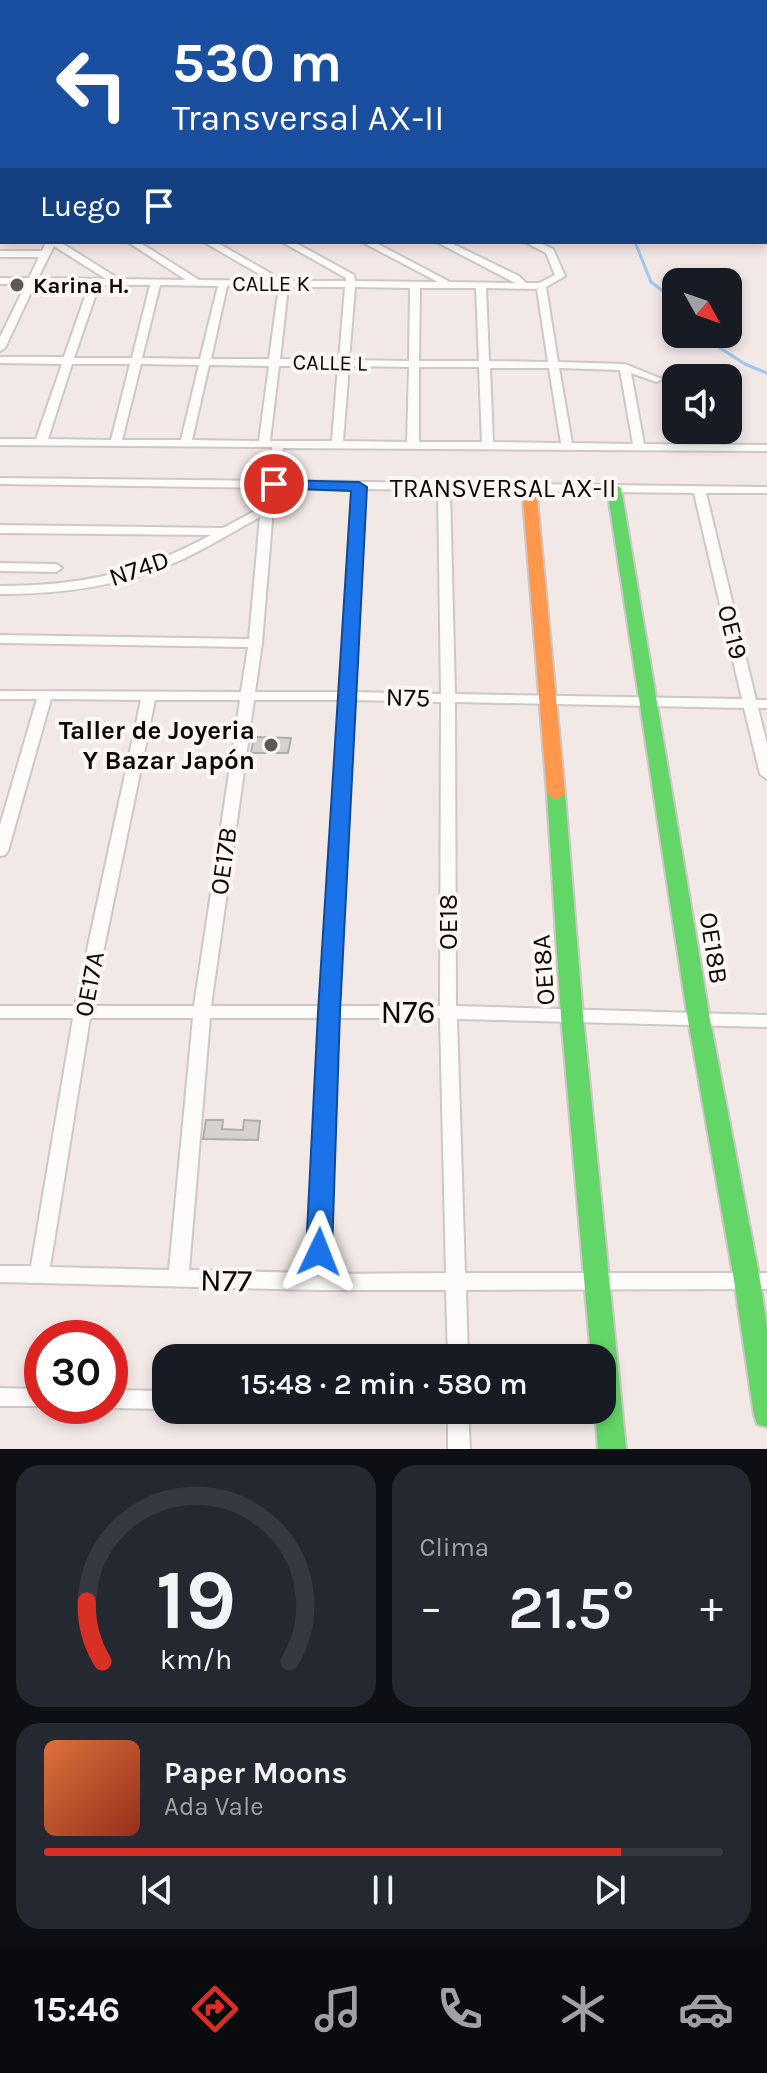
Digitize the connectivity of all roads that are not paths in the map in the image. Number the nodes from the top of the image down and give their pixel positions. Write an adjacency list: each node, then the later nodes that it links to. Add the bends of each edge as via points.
1 (52, 244): 10 (street)
2 (56, 244): 13 (street)
3 (136, 244): 16 (street)
4 (213, 244): 18 (street)
5 (291, 244): 19 (street, via 351,277)
6 (371, 244): 21 (street)
7 (446, 244): 23 (street)
8 (534, 244): 24 (street, via 550,251 560,276)
9 (0, 254): 10 (street)
10 (44, 254): 14 (street)
11 (0, 281): 14 (street, CALLE K)
12 (95, 281): 13 (street, CALLE K); 14 (street, CALLE K); 26 (street)
13 (115, 281): 15 (street, CALLE K)
14 (30, 282): 25 (street)
15 (156, 282): 16 (street, CALLE K); 28 (street)
16 (196, 282): 17 (street, CALLE K)
17 (223, 283): 18 (street, CALLE K); 29 (street)
18 (284, 284): 19 (street, CALLE K); 30 (street)
19 (351, 284): 20 (street, CALLE K); 31 (street)
20 (415, 284): 21 (street, CALLE K); 32 (street)
21 (450, 284): 22 (street, CALLE K)
22 (481, 285): 23 (street, CALLE K); 33 (street)
23 (523, 286): 24 (street, CALLE K)
24 (541, 286): 34 (street)
25 (0, 348)
26 (67, 359): 27 (street, CALLE L); 28 (street, CALLE L); 38 (street)
27 (0, 360)
28 (135, 360): 29 (street, CALLE L); 39 (street)
29 (206, 360): 30 (street, CALLE L); 40 (street)
30 (274, 361): 31 (street, CALLE L); 41 (street)
31 (344, 363): 32 (street, CALLE L); 43 (street)
32 (416, 363): 33 (street, CALLE L); 44 (street)
33 (483, 364): 34 (street, CALLE L); 45 (street)
34 (555, 365): 35 (street, CALLE L); 46 (street)
35 (625, 367): 36 (street, CALLE L); 47 (street)
36 (657, 379)
37 (0, 442): 38 (street)
38 (41, 442): 39 (street)
39 (116, 442): 40 (street)
40 (186, 444): 41 (street)
41 (264, 445): 42 (street)
42 (278, 445): 43 (street); 50 (street, OE17B)
43 (337, 446): 44 (street)
44 (413, 446): 45 (street)
45 (488, 446): 46 (street)
46 (567, 447): 47 (street)
47 (639, 448): 48 (street)
48 (767, 448)
49 (0, 481): 50 (street, TRANSVERSAL AX-II)
50 (274, 484): 51 (street, TRANSVERSAL AX-II); 57 (street, OE17B)
51 (359, 487): 52 (street, TRANSVERSAL AX-II); 69 (street)
52 (444, 487): 53 (street, TRANSVERSAL AX-II); 70 (street, OE18)
53 (529, 487): 54 (street, TRANSVERSAL AX-II); 71 (street, OE18A)
54 (614, 488): 55 (street, TRANSVERSAL AX-II); 72 (street, OE18B)
55 (699, 489): 56 (street, TRANSVERSAL AX-II); 73 (street, OE19)
56 (767, 490)
57 (267, 509): 59 (street, N74D); 64 (street, OE17B)
58 (0, 529): 59 (street)
59 (222, 531): 62 (street, N74D, via 172,559 132,573 58,591)
60 (0, 567): 61 (street)
61 (56, 568)
62 (0, 590)
63 (0, 639): 64 (street)
64 (255, 643): 68 (street, OE17B)
65 (0, 695): 66 (street, N75)
66 (45, 695): 67 (street, N75); 76 (street)
67 (149, 696): 68 (street, N75); 80 (street, 0E17A)
68 (246, 696): 69 (street, N75); 81 (street, OE17B)
69 (346, 696): 70 (street, N75); 78 (street)
70 (448, 698): 71 (street, N75); 79 (street, OE18)
71 (549, 700): 72 (street, N75); 82 (street, OE18A)
72 (647, 704): 73 (street, N75); 83 (street, OE18B)
73 (750, 704): 74 (street, N75); 75 (street, OE19)
74 (767, 704)
75 (767, 774)
76 (0, 851)
77 (0, 1012): 80 (street, N76)
78 (329, 1012): 79 (street, N76); 81 (street, N76); 90 (street)
79 (448, 1012): 82 (street, N76); 91 (street, OE18)
80 (82, 1014): 81 (street, N76); 86 (street, 0E17A)
81 (203, 1014): 87 (street, OE17B)
82 (572, 1016): 83 (street, N76); 88 (street, OE18A)
83 (699, 1020): 84 (street, N76); 89 (street, OE18B)
84 (767, 1021)
85 (0, 1274): 86 (street, N77)
86 (39, 1274): 87 (street, N77)
87 (178, 1279): 90 (street, N77)
88 (597, 1281): 89 (street, N77); 91 (street, N77); 100 (street, OE18A)
89 (757, 1281): 97 (street, OE18B)
90 (318, 1282): 91 (street, N77)
91 (458, 1282): 92 (street, OE18)
92 (458, 1344)
93 (24, 1399): 96 (street)
94 (128, 1399): 95 (street)
95 (152, 1400)
96 (1, 1401)
97 (767, 1415)
98 (458, 1424): 99 (street)
99 (459, 1449)
100 (612, 1449)

